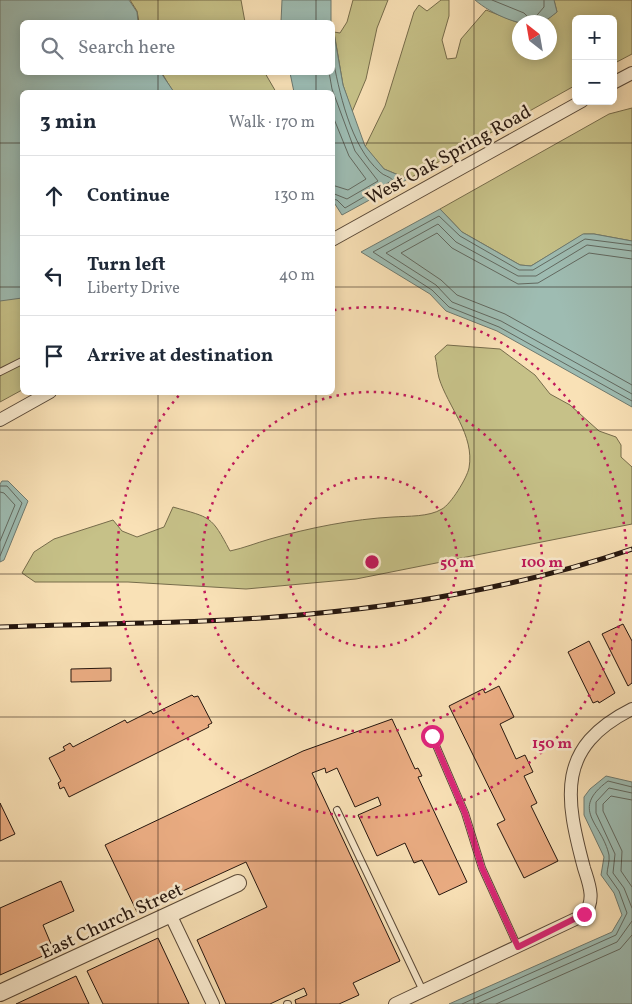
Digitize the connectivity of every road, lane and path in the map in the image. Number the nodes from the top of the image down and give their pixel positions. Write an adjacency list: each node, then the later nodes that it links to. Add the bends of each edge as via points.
1 (632, 73): 2 (street)
2 (617, 82)
3 (575, 105): 4 (street, West Oak Spring Road)
4 (335, 238)
5 (20, 362): 6 (lane)
6 (0, 372)
7 (44, 395): 8 (street)
8 (0, 420)
9 (632, 709): 14 (street, via 609,720 596,732 584,748 571,783 572,822 591,893 590,907 577,919)
10 (432, 736): 14 (lane, via 465,813 482,868)
11 (337, 810): 15 (lane)
12 (238, 883): 13 (street, East Church Street)
13 (170, 914): 16 (street, East Church Street); 17 (street)
14 (518, 947): 15 (street)
15 (423, 991): 18 (street)
16 (0, 994)
17 (213, 1004)
18 (395, 1004)

